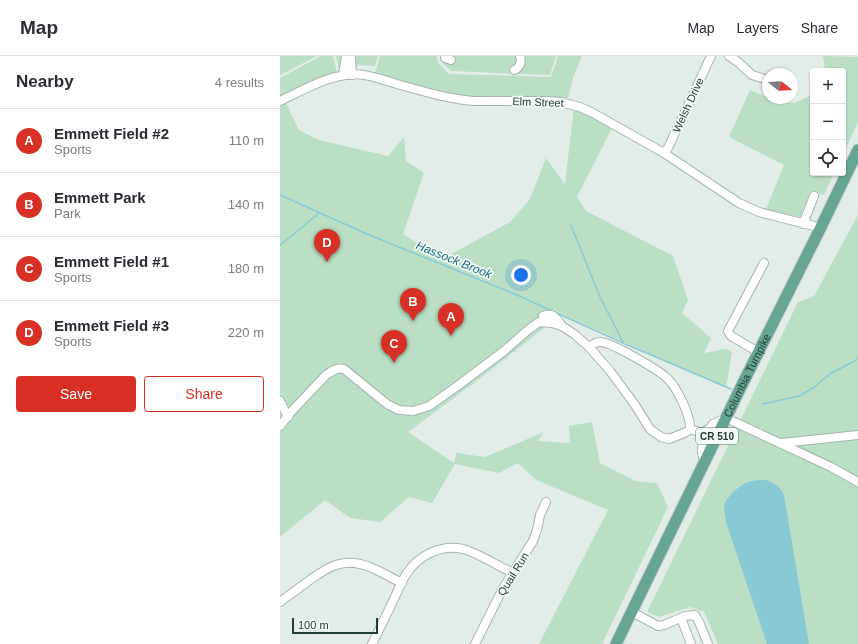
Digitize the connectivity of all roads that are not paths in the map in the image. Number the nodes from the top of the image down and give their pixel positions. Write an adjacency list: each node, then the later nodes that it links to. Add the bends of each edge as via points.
1 (346, 56): 8 (street)
2 (351, 56): 7 (street)
3 (520, 56): 6 (street, via 519,66)
4 (711, 56): 12 (street, Welsh Drive)
5 (729, 56): 9 (street, via 752,75)
6 (514, 70)
7 (352, 74): 8 (street, Elm Street); 12 (street, Elm Street, via 370,76 462,100 547,101 570,104 593,113)
8 (343, 76): 10 (street, Elm Street, via 326,80)
9 (762, 78)
10 (280, 100)
11 (858, 150): 15 (main road, Columbia Turnpike / CR 510)
12 (664, 153): 14 (street, Elm Street, via 739,203 759,212)
13 (814, 196): 14 (street)
14 (803, 224): 15 (street, Elm Street)
15 (820, 229): 18 (main road, Columbia Turnpike / CR 510)
16 (764, 263): 18 (street, via 728,331 731,336)
17 (589, 347): 20 (street, via 562,326 541,319 504,351 429,406 413,411 398,410 341,368 326,375); 23 (street, via 602,342 660,372 669,380 678,395 688,415); 23 (street, via 610,371 650,429 661,437 669,438)
18 (758, 352): 21 (main road, Columbia Turnpike / CR 510)
19 (280, 401): 20 (street)
20 (288, 416): 22 (street)
21 (726, 418): 24 (street, via 704,432); 26 (street); 27 (main road, Columbia Turnpike / CR 510)
22 (280, 426)
23 (690, 429): 24 (street)
24 (698, 432): 27 (street, via 703,440)
25 (858, 435): 26 (street)
26 (781, 443): 28 (street)
27 (705, 463): 33 (main road, Columbia Turnpike / CR 510)
28 (858, 482)
29 (546, 502): 30 (street, Quail Run, via 533,541)
30 (513, 573): 31 (street, via 471,552 447,548 432,552 420,560 410,569); 36 (street, Quail Run)
31 (402, 583): 32 (street, via 368,566 343,563 323,570); 35 (street)
32 (280, 602)
33 (632, 612): 34 (street, via 658,626); 37 (main road, Columbia Turnpike / CR 510)
34 (681, 618): 38 (street); 39 (street, via 695,615)
35 (372, 644)
36 (475, 644)
37 (616, 644)
38 (691, 644)
39 (708, 644)

